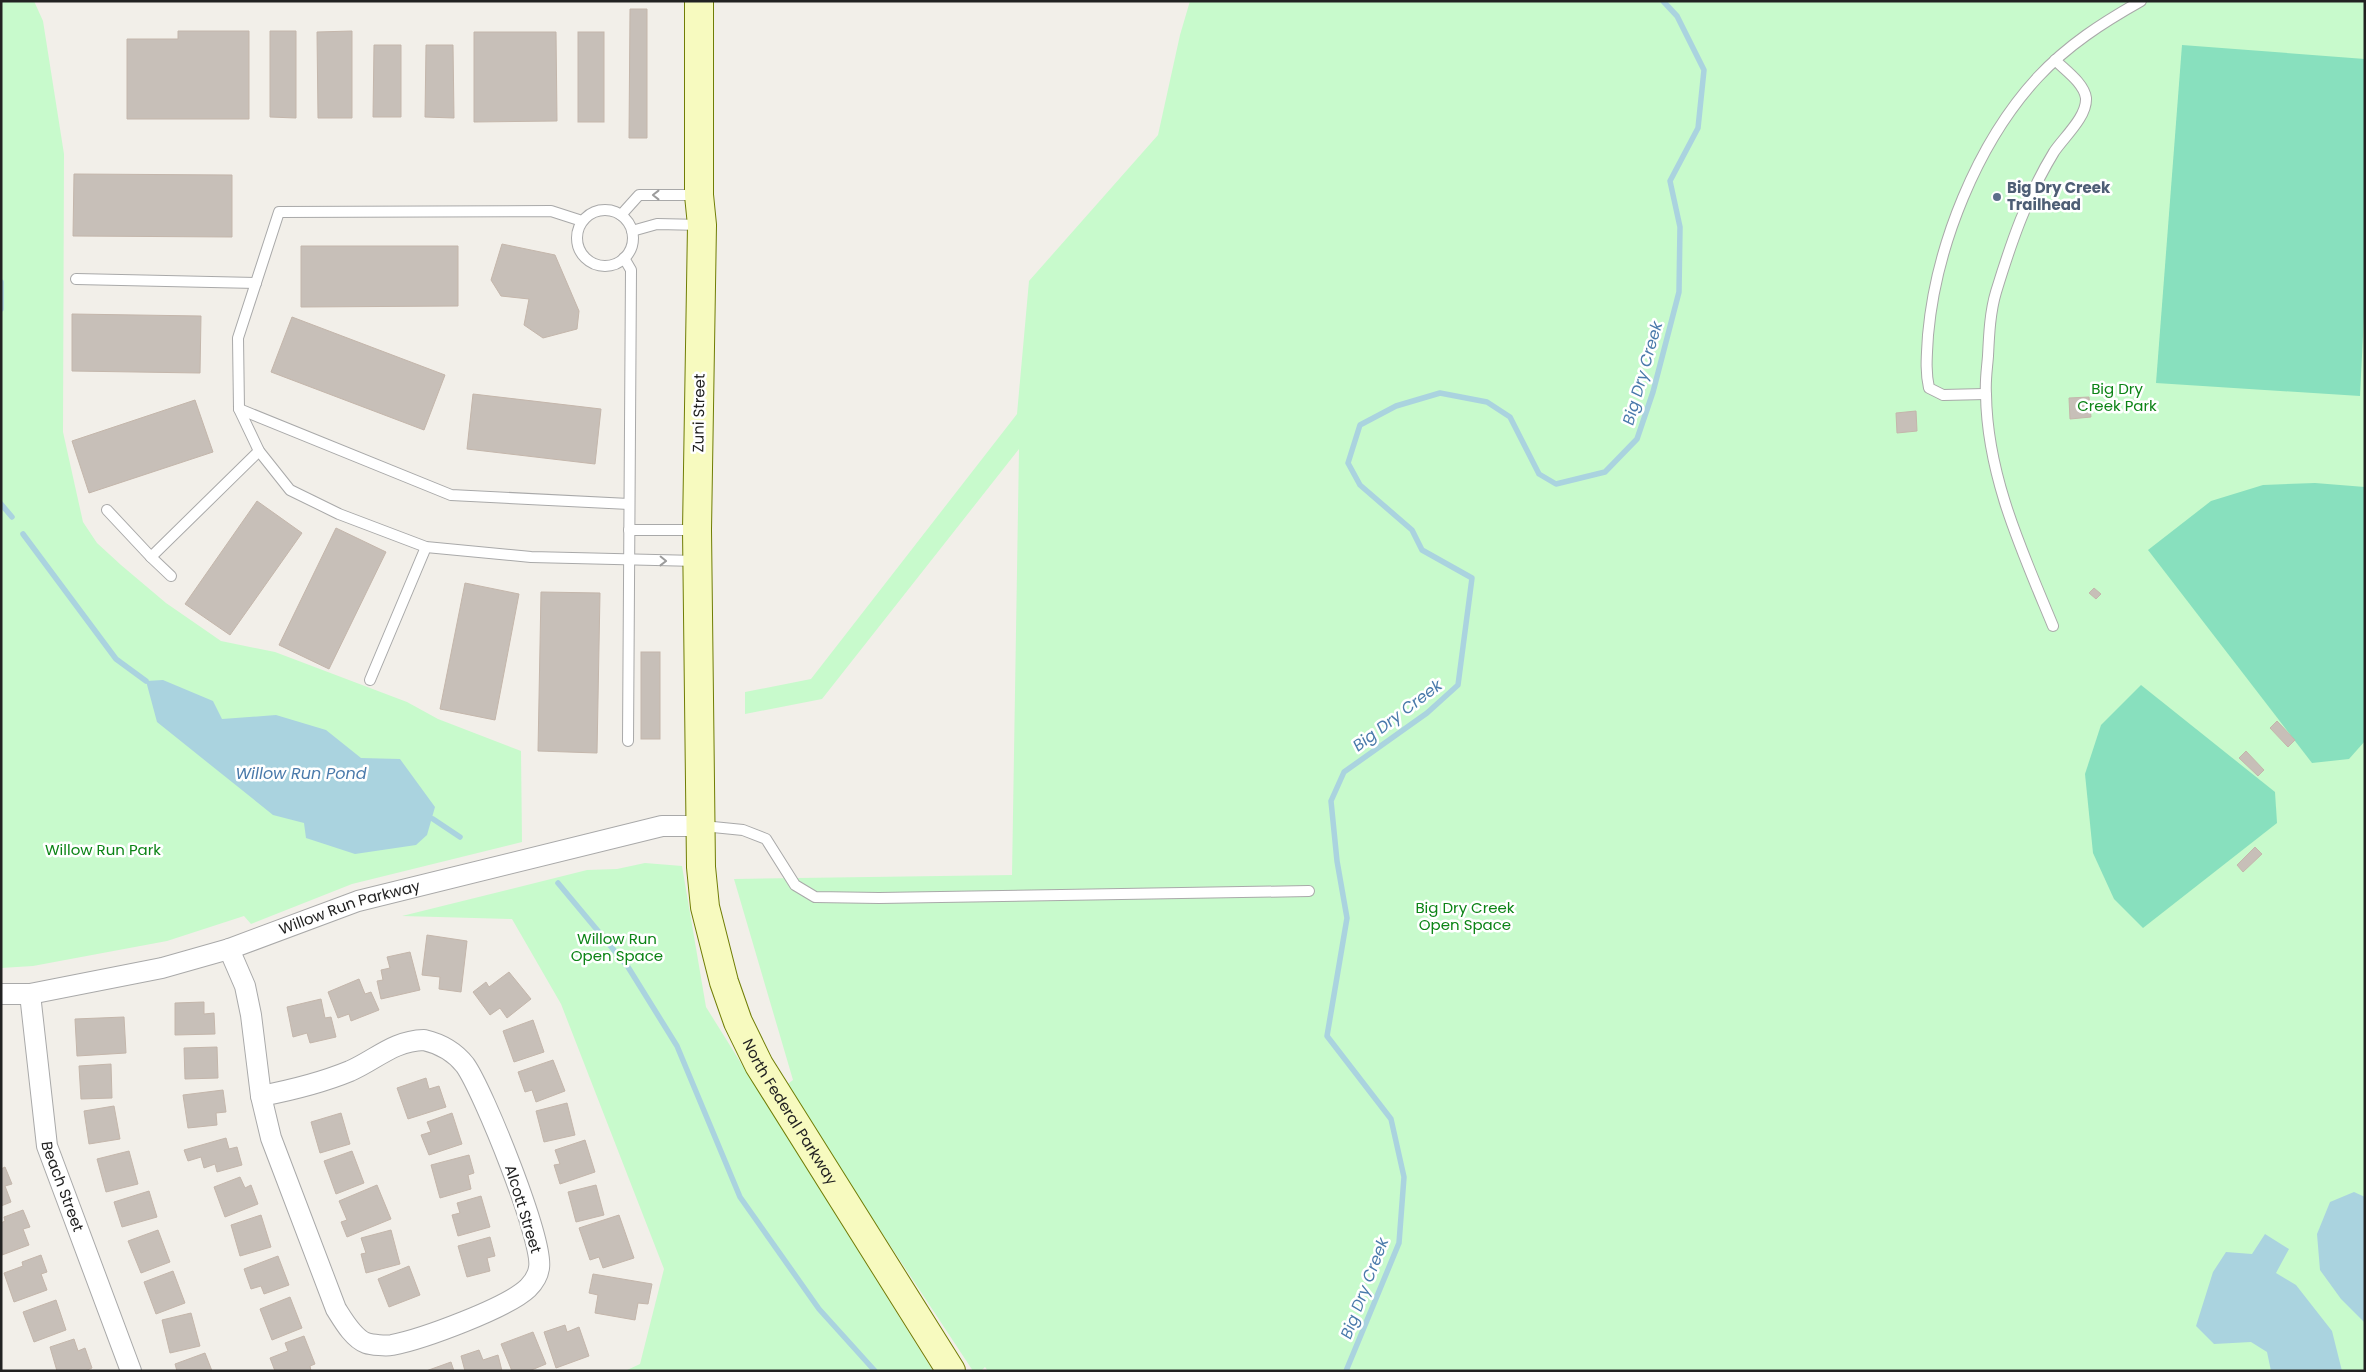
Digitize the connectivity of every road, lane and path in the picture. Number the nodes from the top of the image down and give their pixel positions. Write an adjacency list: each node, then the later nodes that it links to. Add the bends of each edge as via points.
1 (699, 1): 4 (main road, Zuni Street)
2 (2141, 1): 3 (lane, via 2091,30)
3 (2055, 60): 12 (lane, via 2078,82 2086,96 2085,109 2054,152 2014,235 1990,327); 12 (lane, via 2037,78 1983,155 1952,230 1934,291 1926,371 1929,388 1943,395)
4 (699, 195): 5 (lane, one-way to 5, via 639,195); 7 (main road, Zuni Street)
5 (621, 215): 6 (lane, via 602,210 593,212); 8 (lane)
6 (582, 221): 9 (lane, via 577,235 578,244 588,260 606,265); 11 (lane, via 551,211 279,212)
7 (702, 225): 8 (lane, via 657,224); 18 (main road, Zuni Street)
8 (632, 231): 9 (lane, via 630,250)
9 (624, 258): 15 (lane, via 631,270)
10 (76, 279): 11 (lane)
11 (256, 283): 13 (lane, via 238,338)
12 (1986, 394): 24 (lane, via 2003,500)
13 (238, 409): 14 (lane); 15 (lane, via 451,495)
14 (258, 451): 19 (lane, via 290,490 339,514); 20 (lane)
15 (630, 504): 17 (lane)
16 (107, 510): 20 (lane)
17 (629, 530): 18 (lane); 21 (lane)
18 (697, 530): 22 (main road, Zuni Street)
19 (426, 547): 21 (lane, via 531,557); 25 (lane)
20 (151, 557): 23 (lane)
21 (628, 560): 22 (lane, one-way to 22); 26 (lane)
22 (698, 561): 27 (main road, Zuni Street)
23 (171, 576)
24 (2053, 626)
25 (370, 680)
26 (628, 741)
27 (699, 826): 28 (lane, via 743,830 766,839 795,885 815,897); 29 (street, Willow Run Parkway, via 662,826 358,901); 33 (main road, North Federal Parkway, via 705,907 738,1022 784,1107)
28 (1309, 891)
29 (229, 949): 31 (street, Willow Run Parkway, via 162,968); 32 (street, Alcott Street, via 245,986)
30 (1, 994): 31 (street, Willow Run Parkway)
31 (30, 994): 34 (street, Beach Street, via 47,1146)
32 (261, 1096): 32 (street, Alcott Street, via 271,1138 336,1309 365,1343 390,1345 417,1338 494,1309 528,1289 534,1281 539,1267 535,1239 516,1182 485,1102 455,1054 440,1044 424,1040 407,1041 352,1070 310,1086)
33 (946, 1363)
34 (131, 1371)

